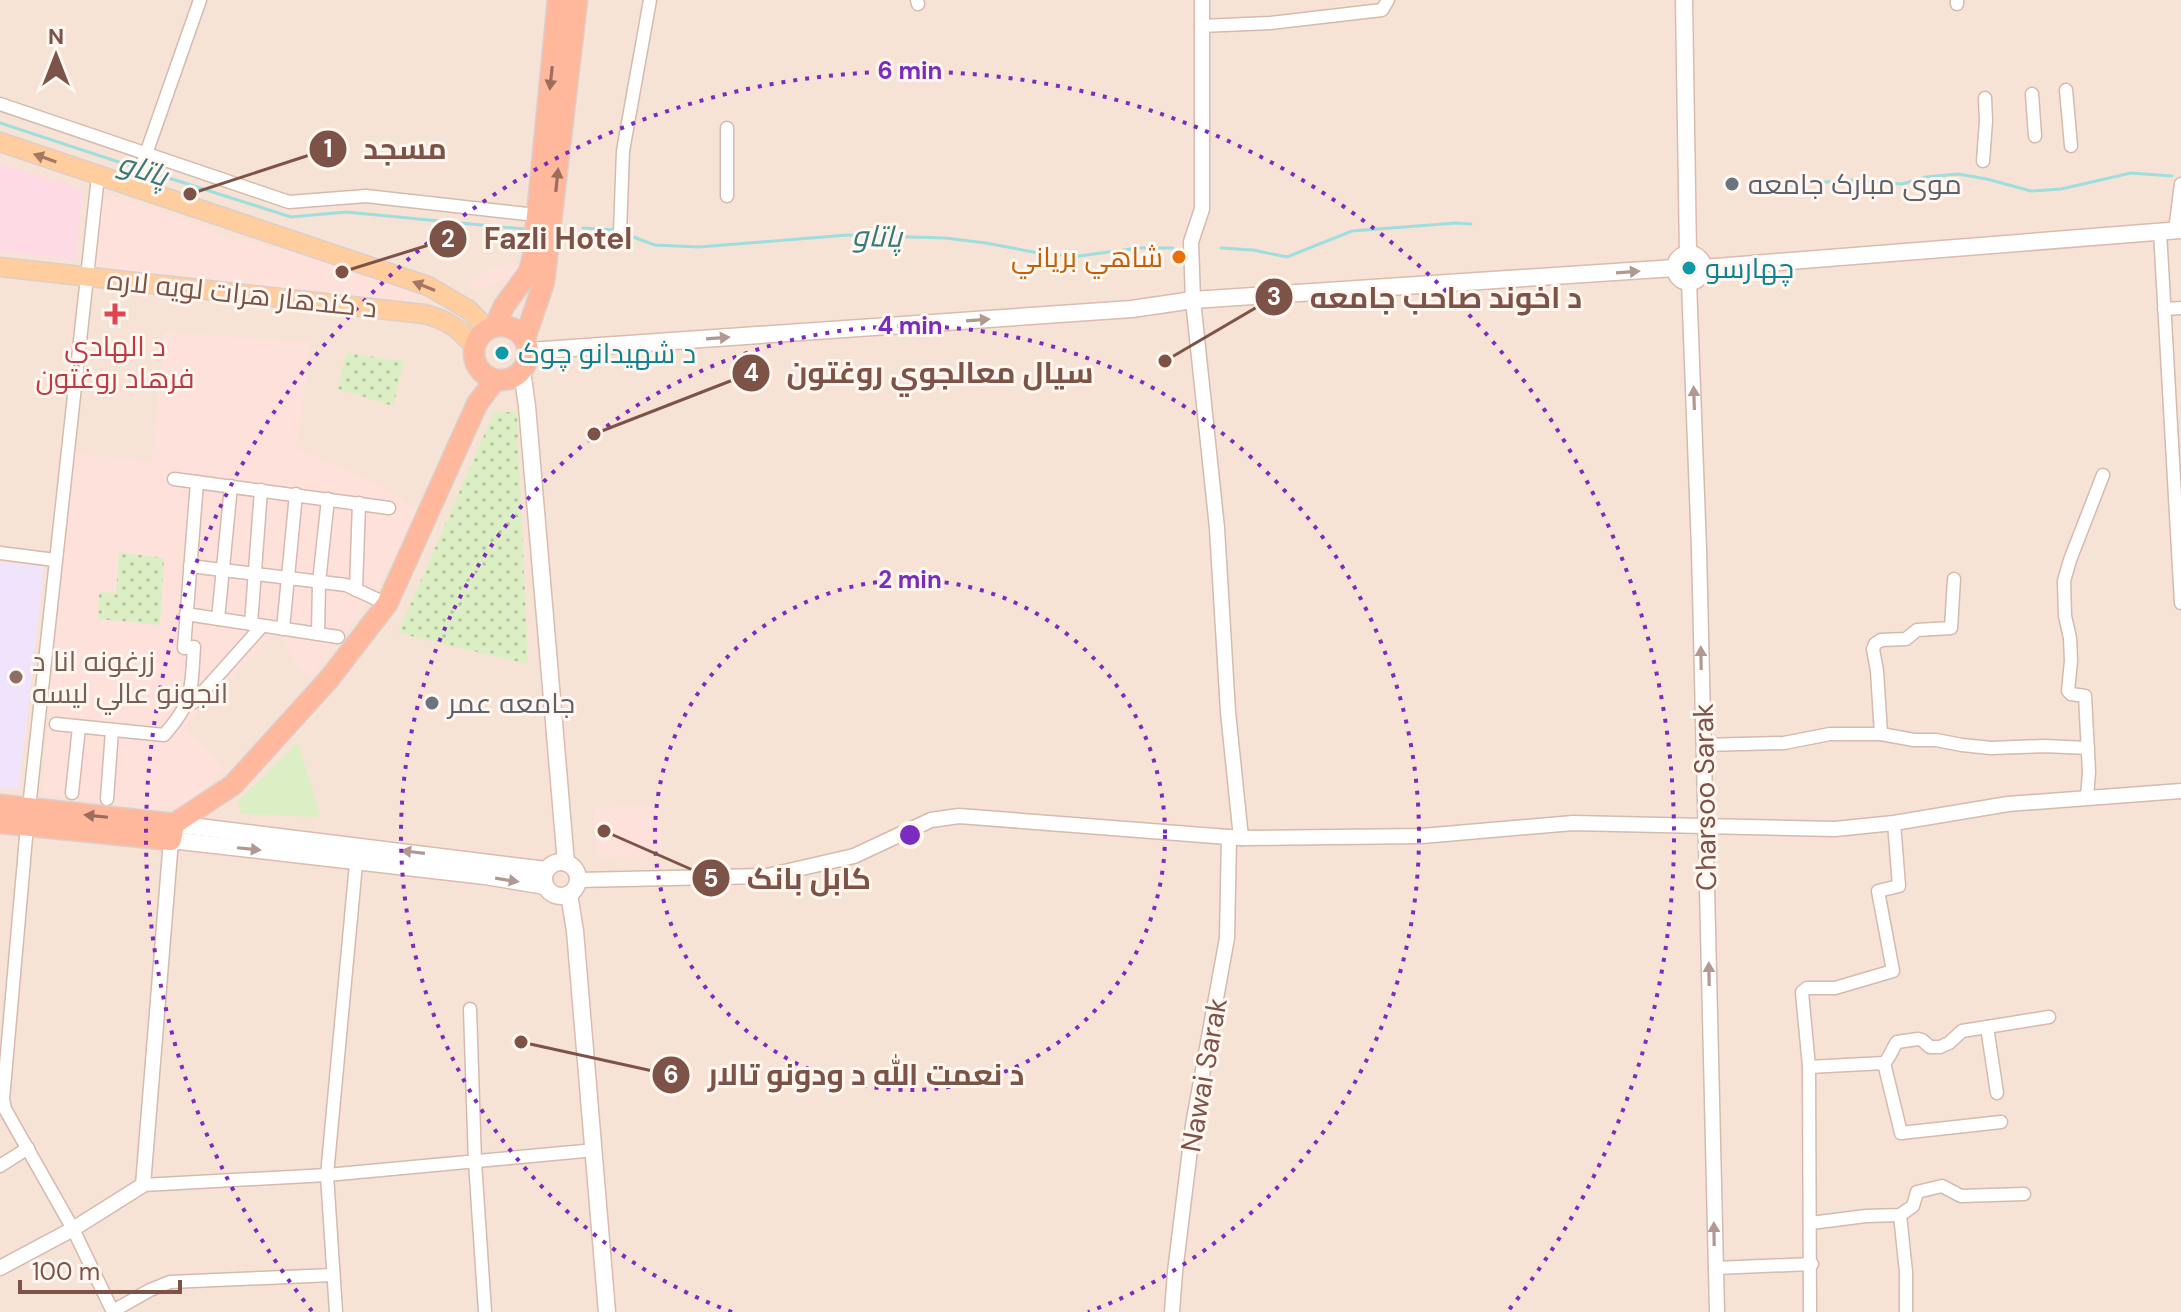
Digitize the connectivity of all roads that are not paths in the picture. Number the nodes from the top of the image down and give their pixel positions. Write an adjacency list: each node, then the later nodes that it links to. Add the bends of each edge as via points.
1 (200, 0): 17 (street)
2 (558, 0): 23 (highway, one-way to 23)
3 (577, 0): 36 (highway, one-way to 3, via 544,282)
4 (650, 0): 25 (street, via 623,151)
5 (1202, 0): 8 (street, Nawai Sarak)
6 (1388, 0): 8 (street, via 1382,10)
7 (1684, 0): 26 (main road)
8 (1201, 26): 32 (street, Nawai Sarak, via 1202,209 1191,242)
9 (2066, 90): 16 (street)
10 (2032, 94): 14 (street)
11 (1985, 98): 18 (street)
12 (0, 104): 17 (street)
13 (727, 128): 22 (street)
14 (2035, 136)
15 (0, 142): 19 (main road, one-way to 15)
16 (2071, 146)
17 (145, 157): 20 (street); 23 (street, via 289,202 366,196)
18 (1983, 161)
19 (98, 176): 20 (main road); 30 (street)
20 (136, 184): 35 (main road, one-way to 20, via 428,286)
21 (2181, 184): 24 (street)
22 (727, 196)
23 (536, 215): 35 (highway, via 529,272)
24 (2172, 230): 29 (main road); 34 (street)
25 (620, 231)
26 (1688, 254): 28 (main road); 29 (main road)
27 (0, 267): 30 (main road, د کندهار هرات لویه لاره)
28 (1675, 268): 31 (main road, via 1679,278); 32 (main road, one-way to 28)
29 (1703, 268): 31 (main road, via 1699,278)
30 (87, 277): 37 (main road, د کندهار هرات لویه لاره, via 424,314 460,330); 51 (street)
31 (1689, 282): 72 (street, Charsoo Sarak, one-way to 31)
32 (1193, 300): 36 (main road, one-way to 32, via 1132,309); 84 (street, Nawai Sarak, via 1217,528)
33 (2181, 308): 34 (street)
34 (2164, 309): 40 (street)
35 (491, 328): 36 (highway, via 512,328); 37 (highway)
36 (527, 345): 38 (highway)
37 (474, 346): 39 (highway, via 477,367)
38 (522, 371): 39 (highway); 86 (main road)
39 (495, 380): 60 (highway, via 477,404)
40 (2176, 424): 59 (street)
41 (2103, 475): 73 (street, via 2064,581 2071,661 2068,691 2085,696)
42 (174, 479): 43 (street)
43 (197, 482): 44 (street); 52 (street)
44 (231, 486): 45 (street); 53 (street)
45 (261, 490): 46 (street); 54 (street)
46 (296, 494): 47 (street); 55 (street)
47 (328, 499): 48 (street); 57 (street)
48 (359, 503): 49 (street); 58 (street)
49 (389, 508)
50 (0, 553): 51 (street)
51 (55, 560): 79 (street)
52 (190, 566): 53 (street); 61 (street)
53 (223, 570): 54 (street); 62 (street)
54 (254, 574): 55 (street); 63 (street)
55 (287, 578): 57 (street); 64 (street)
56 (1954, 579): 71 (street, via 1951,628 1917,630 1906,639 1875,644)
57 (319, 582): 58 (street); 65 (street)
58 (356, 590): 60 (street)
59 (2181, 603)
60 (387, 604): 83 (highway, via 329,679 233,785)
61 (186, 614): 62 (street); 70 (street, via 184,648 194,647 191,695 185,708 164,735)
62 (218, 619): 63 (street)
63 (257, 625): 64 (street); 67 (street)
64 (283, 629): 65 (street)
65 (318, 634): 66 (street)
66 (338, 637)
67 (194, 702)
68 (56, 724): 69 (street)
69 (79, 727): 70 (street); 75 (street)
70 (112, 730): 77 (street)
71 (1881, 734): 72 (street); 73 (street, via 1991,748)
72 (1703, 745): 82 (street, Charsoo Sarak)
73 (2088, 748): 76 (street)
74 (2181, 791): 76 (street)
75 (72, 793)
76 (2087, 797): 81 (street)
77 (107, 799)
78 (0, 805): 79 (highway)
79 (28, 817): 80 (highway); 83 (highway); 96 (street, via 3,1099)
80 (0, 823)
81 (1894, 823): 82 (street, via 1835,829); 93 (street, via 1899,886 1878,891 1893,971 1835,988 1804,989)
82 (1705, 827): 84 (street, via 1573,823 1422,836); 108 (street, Charsoo Sarak, one-way to 82)
83 (173, 832): 85 (main road); 101 (street)
84 (1235, 838): 88 (street, via 959,816 931,820 854,856 767,876); 114 (street, Nawai Sarak, via 1227,938 1193,1125)
85 (357, 853): 87 (main road, via 485,876); 100 (street)
86 (566, 863): 87 (main road, via 555,863); 88 (main road, via 575,870)
87 (546, 878): 88 (main road, via 552,894)
88 (573, 887): 97 (main road)
89 (470, 1009): 98 (street)
90 (2049, 1017): 91 (street)
91 (1987, 1027): 92 (street, via 1962,1031 1940,1047 1918,1039 1897,1042); 94 (street)
92 (1884, 1063): 93 (street); 95 (street, via 1901,1133)
93 (1809, 1067): 104 (street)
94 (1997, 1093)
95 (2001, 1122)
96 (28, 1148): 99 (street); 105 (street)
97 (595, 1150): 98 (street); 113 (main road)
98 (475, 1162): 100 (street); 112 (street)
99 (0, 1166)
100 (327, 1175): 101 (street); 109 (street)
101 (143, 1185): 105 (street)
102 (2024, 1194): 103 (street, via 1961,1196 1942,1186 1917,1192 1913,1206)
103 (1900, 1215): 104 (street); 117 (street)
104 (1811, 1223): 106 (street)
105 (73, 1229): 107 (street); 110 (street)
106 (1812, 1264): 108 (street); 116 (street)
107 (0, 1268)
108 (1715, 1268): 115 (street, Charsoo Sarak)
109 (332, 1275): 110 (street, via 170,1282); 111 (street)
110 (113, 1311)
111 (336, 1312)
112 (485, 1312)
113 (607, 1312)
114 (1172, 1312)
115 (1717, 1312)
116 (1810, 1312)
117 (1906, 1312)

